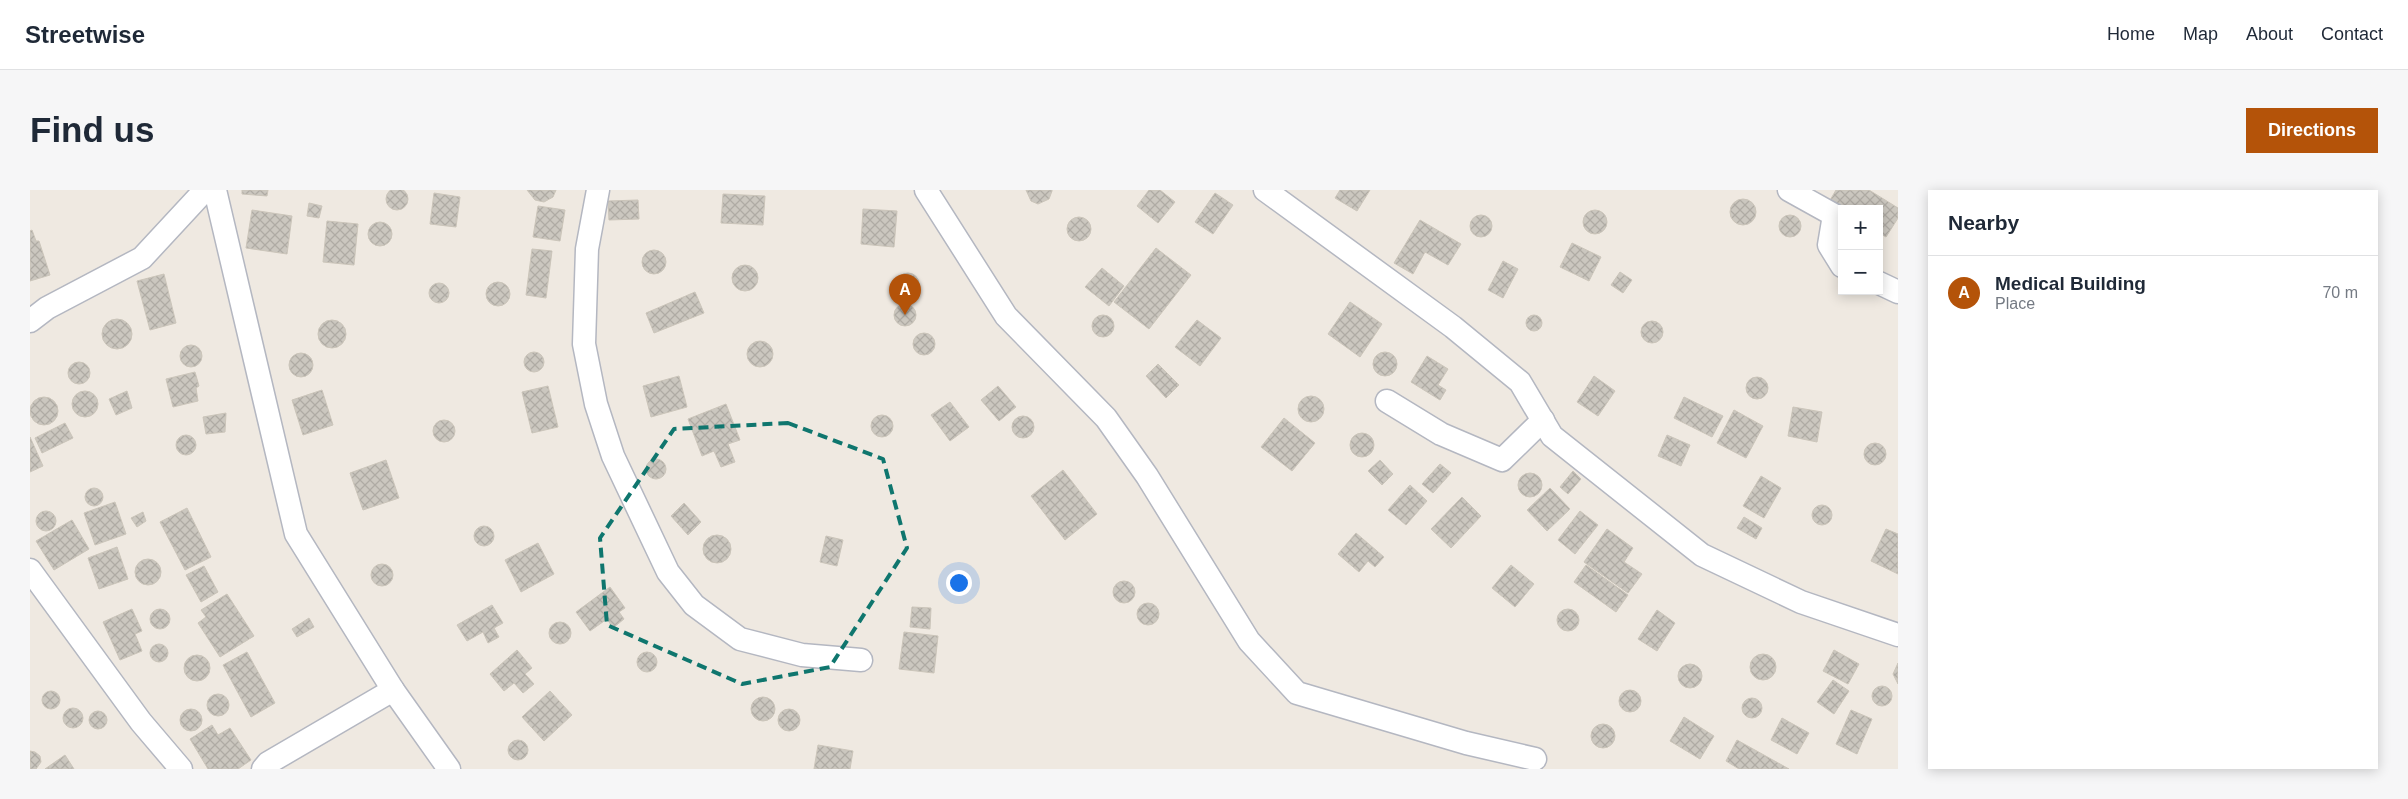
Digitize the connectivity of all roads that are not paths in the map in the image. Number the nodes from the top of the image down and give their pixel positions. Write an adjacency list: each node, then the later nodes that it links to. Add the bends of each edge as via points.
1 (205, 190): 10 (street, via 142,258 47,308)
2 (215, 190): 16 (street, via 296,534)
3 (598, 190): 15 (street, via 587,250 584,344 596,404 613,456 668,572 694,605 740,639 802,654)
4 (926, 190): 17 (street, via 1006,316 1106,418 1147,476 1249,642 1297,693 1466,743)
5 (1265, 190): 12 (street, via 1438,316 1520,382)
6 (1788, 190): 7 (street, via 1834,215 1829,245)
7 (1838, 260)
8 (1883, 285): 9 (street)
9 (1898, 292)
10 (30, 321)
11 (1387, 401): 12 (street, via 1440,434 1502,460)
12 (1543, 420): 14 (street, via 1552,436 1702,555 1801,602)
13 (30, 570): 18 (street, via 141,722)
14 (1898, 635)
15 (861, 660)
16 (393, 690): 19 (street, via 268,763); 20 (street)
17 (1535, 759)
18 (181, 769)
19 (263, 769)
20 (449, 769)

